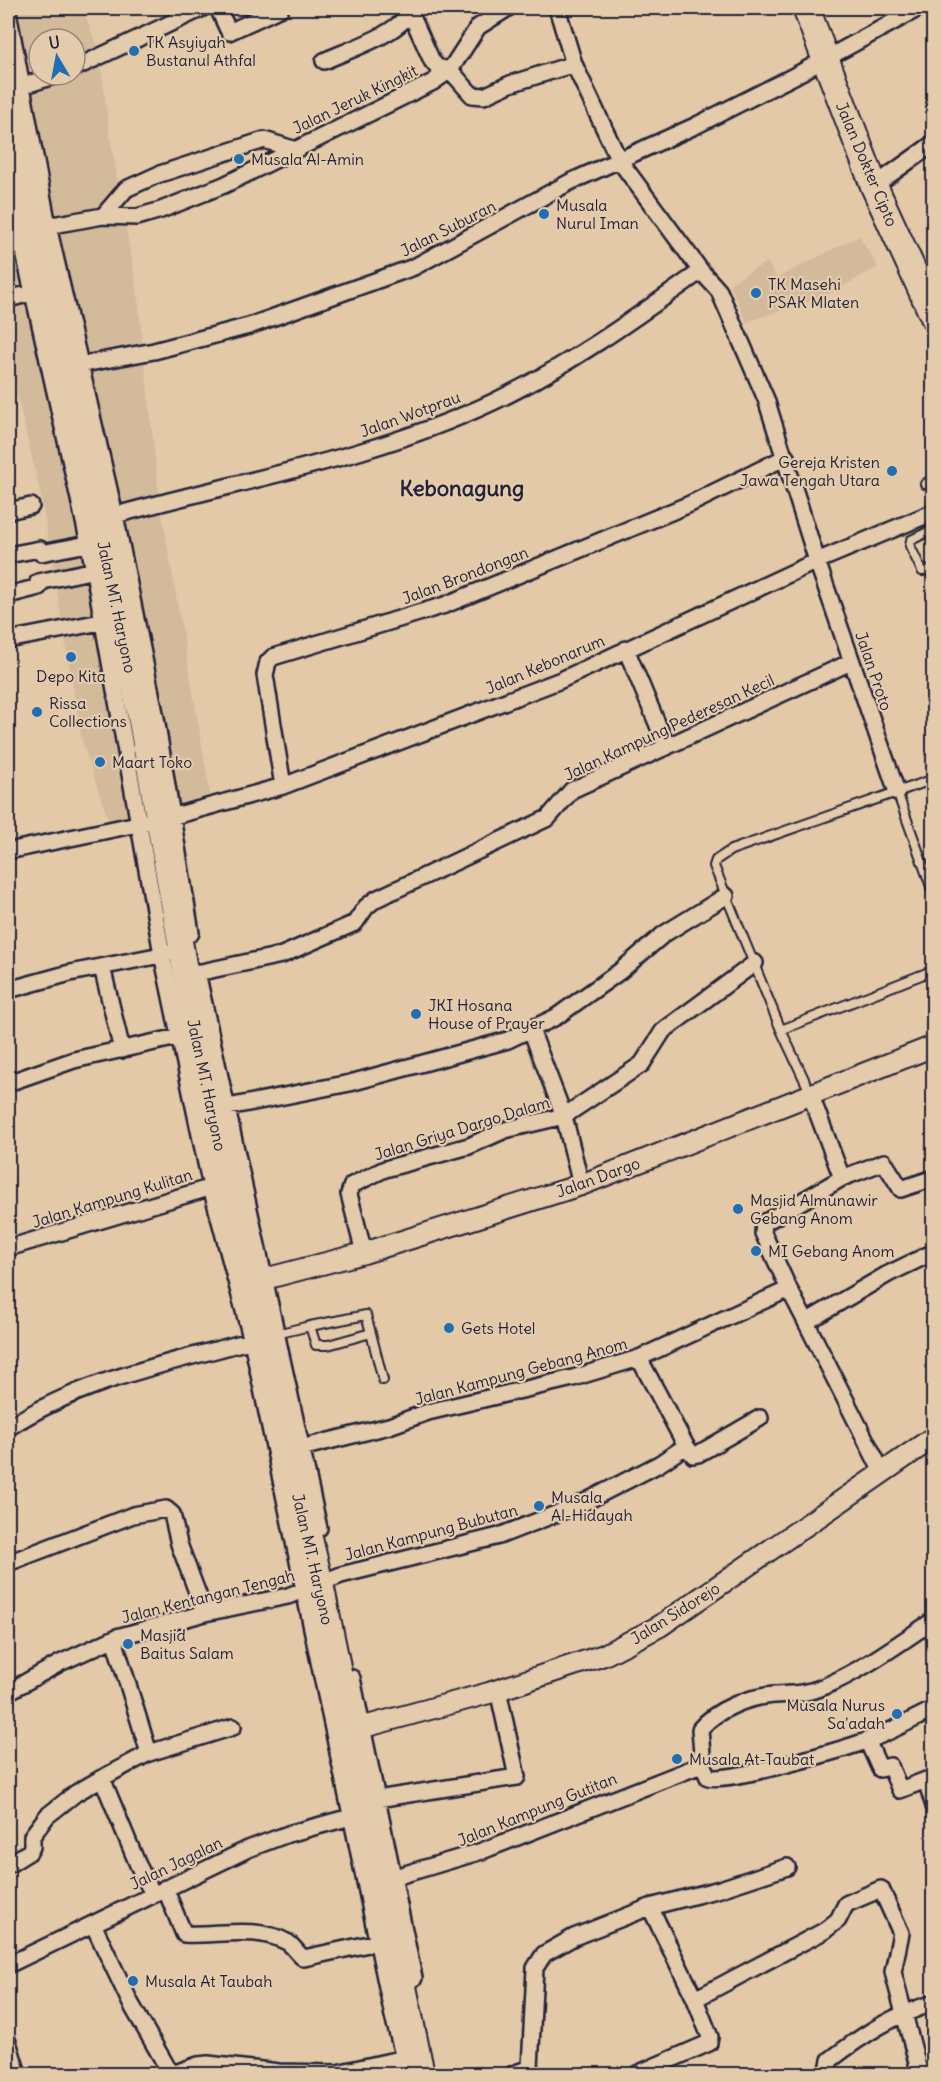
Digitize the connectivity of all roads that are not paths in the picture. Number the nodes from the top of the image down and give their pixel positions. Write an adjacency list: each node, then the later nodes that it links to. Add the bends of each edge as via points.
1 (203, 8): 13 (street)
2 (218, 8): 10 (street, via 230,32)
3 (281, 8): 10 (street)
4 (508, 8): 15 (street, via 478,27)
5 (557, 8): 14 (street, Jalan Proto)
6 (806, 8): 11 (highway, Jalan Dokter Cipto)
7 (919, 8): 11 (street, Jalan Suburan)
8 (414, 10): 12 (street, via 394,29); 15 (street, via 432,61 437,67)
9 (8, 12): 16 (street)
10 (261, 12)
11 (825, 60): 19 (street, Jalan Suburan); 21 (highway, Jalan Dokter Cipto)
12 (324, 61)
13 (87, 62)
14 (574, 64): 15 (street, via 479,96 472,95); 19 (street, Jalan Proto)
15 (450, 70): 18 (street, Jalan Jeruk Kingkit, via 433,82)
16 (13, 89): 23 (main road, Jalan MT. Haryono)
17 (933, 143): 21 (street)
18 (293, 149): 22 (street, Jalan Jeruk Kingkit, via 224,185 156,212 137,217); 22 (street, via 264,140 157,175 126,189)
19 (619, 160): 24 (street, Jalan Proto); 28 (street, Jalan Suburan, via 570,182 414,267 249,326 154,351)
20 (8, 181): 23 (street)
21 (874, 186): 27 (highway, Jalan Dokter Cipto)
22 (103, 216): 23 (street, Jalan Jeruk Kingkit)
23 (30, 240): 25 (main road, Jalan MT. Haryono); 28 (street)
24 (701, 271): 29 (street, Jalan Proto, via 719,291 766,399); 36 (street, Jalan Wotprau, via 578,355 494,402 329,463)
25 (39, 291): 26 (street); 28 (main road, Jalan MT. Haryono); 36 (street)
26 (8, 299)
27 (933, 317)
28 (73, 366): 36 (main road, Jalan MT. Haryono)
29 (786, 457): 38 (street, Jalan Proto); 49 (street, Jalan Brondongan, via 690,504 445,605 273,657 265,675)
30 (933, 478): 31 (lane)
31 (926, 484)
32 (31, 506): 33 (street)
33 (8, 511)
34 (933, 512): 38 (street, Jalan Kebonarum)
35 (933, 529): 40 (lane, via 911,540 910,546 922,572)
36 (102, 530): 37 (street, Jalan Wotprau, via 40,554 40,549); 39 (main road, Jalan MT. Haryono); 46 (street)
37 (8, 555)
38 (817, 561): 44 (street, Jalan Kebonarum); 45 (street, Jalan Proto)
39 (101, 568): 41 (street, via 38,582 39,587); 42 (main road, Jalan MT. Haryono)
40 (933, 570)
41 (8, 595)
42 (110, 620): 43 (street); 46 (main road, Jalan MT. Haryono); 51 (street)
43 (8, 640)
44 (626, 649): 47 (street); 49 (street, Jalan Kebonarum, via 561,680)
45 (851, 662): 47 (street, Jalan Kampung Pederesan Kecil); 50 (street, Jalan Proto)
46 (148, 720): 51 (main road, Jalan MT. Haryono)
47 (667, 747): 59 (street, Jalan Kampung Pederesan Kecil, via 572,790 548,818 376,899 355,923 282,955)
48 (933, 779): 50 (lane)
49 (283, 786): 51 (street, Jalan Kebonarum)
50 (897, 792): 53 (lane); 54 (lane, via 722,854 714,867)
51 (157, 820): 52 (street, Jalan Kebonarum); 55 (main road, Jalan MT. Haryono); 59 (street)
52 (8, 850)
53 (933, 895)
54 (726, 896): 56 (lane); 61 (street, via 664,934 556,1017)
55 (171, 953): 57 (street); 59 (main road, Jalan MT. Haryono); 63 (street)
56 (755, 963): 62 (lane); 69 (street, Jalan Griya Dargo Dalam, via 663,1031 642,1064)
57 (102, 967): 60 (street); 65 (street)
58 (933, 970): 62 (lane)
59 (191, 974): 63 (main road, Jalan MT. Haryono); 68 (street)
60 (8, 990)
61 (531, 1030): 68 (street, via 419,1066); 69 (street)
62 (781, 1030): 67 (lane)
63 (188, 1035): 65 (street); 68 (main road, Jalan MT. Haryono); 72 (street)
64 (933, 1046): 67 (street, Jalan Dargo)
65 (122, 1050): 66 (street, via 74,1060)
66 (8, 1083)
67 (812, 1096): 70 (street); 73 (street, Jalan Dargo)
68 (218, 1109): 72 (main road, Jalan MT. Haryono); 77 (street)
69 (564, 1116): 73 (street); 76 (street, Jalan Griya Dargo Dalam, via 505,1130 469,1146 379,1171 352,1185 349,1194)
70 (842, 1178): 71 (street, via 884,1162 901,1189); 78 (street, via 764,1223 763,1233)
71 (933, 1178)
72 (219, 1185): 74 (street, Jalan Kampung Kulitan); 77 (main road, Jalan MT. Haryono); 82 (street)
73 (581, 1185): 76 (street, Jalan Dargo)
74 (8, 1248)
75 (933, 1252): 79 (street)
76 (364, 1253): 77 (street, Jalan Dargo)
77 (259, 1280): 82 (main road, Jalan MT. Haryono)
78 (789, 1289): 79 (street); 83 (street, Jalan Kampung Gebang Anom)
79 (806, 1322): 90 (street)
80 (310, 1326): 81 (lane, via 366,1315); 81 (lane, via 316,1345); 82 (lane)
81 (371, 1333): 84 (lane)
82 (265, 1337): 86 (street, via 140,1370 43,1407); 89 (main road, Jalan MT. Haryono); 91 (street)
83 (639, 1358): 88 (street); 89 (street, Jalan Kampung Gebang Anom)
84 (383, 1380)
85 (760, 1418): 88 (street, via 698,1454 693,1455)
86 (8, 1428)
87 (933, 1437): 90 (street, Jalan Sidorejo)
88 (686, 1446): 93 (street, Jalan Kampung Bubutan, via 579,1505 499,1536 369,1567)
89 (295, 1449): 91 (main road, Jalan MT. Haryono)
90 (882, 1472): 98 (street, Jalan Sidorejo, via 660,1626 604,1655)
91 (306, 1530): 93 (main road, Jalan MT. Haryono)
92 (8, 1563): 94 (street, via 133,1515 166,1509 172,1514)
93 (319, 1585): 94 (street, Jalan Kentangan Tengah); 97 (main road, Jalan MT. Haryono); 102 (street)
94 (205, 1613): 96 (street, Jalan Kentangan Tengah)
95 (933, 1620): 105 (street, via 821,1689 772,1695 731,1706 700,1729)
96 (114, 1638): 99 (street, Jalan Kentangan Tengah); 104 (street)
97 (327, 1657): 102 (main road, Jalan MT. Haryono); 108 (street)
98 (498, 1690): 102 (street, Jalan Sidorejo); 108 (street, Jalan Jagalan, via 517,1777)
99 (8, 1692)
100 (933, 1709): 103 (street)
101 (233, 1727): 104 (street)
102 (356, 1730): 108 (main road, Jalan MT. Haryono)
103 (867, 1740): 105 (street, via 720,1779 708,1777); 107 (street, via 880,1769 890,1766 900,1790 926,1780)
104 (149, 1754): 106 (street)
105 (703, 1766): 111 (street, Jalan Kampung Gutitan, via 610,1798 482,1851)
106 (102, 1778): 109 (street, via 47,1816 32,1836 29,1852); 112 (street, via 138,1866)
107 (933, 1806)
108 (366, 1807): 111 (main road, Jalan MT. Haryono); 112 (street, Jalan Jagalan, via 272,1839)
109 (8, 1865)
110 (787, 1867): 113 (street)
111 (379, 1870): 115 (main road, Jalan MT. Haryono); 117 (street)
112 (159, 1891): 114 (street, Jalan Jagalan); 115 (street, via 184,1934 225,1932 272,1937 288,1942 304,1958)
113 (650, 1907): 118 (street); 124 (street, via 574,1938 537,1961 530,2042)
114 (93, 1924): 116 (street, Jalan Jagalan); 126 (street, via 131,2004)
115 (387, 1940): 117 (main road, Jalan MT. Haryono); 121 (street)
116 (8, 1965)
117 (412, 1996): 121 (main road, Jalan MT. Haryono); 127 (street)
118 (695, 1999): 120 (street, via 824,1931 838,1920 846,1904 881,1889 901,1934 893,1971); 129 (street, via 709,2043)
119 (933, 2003): 120 (street)
120 (903, 2012): 130 (street, via 830,2060); 131 (street)
121 (405, 2030): 123 (main road, Jalan MT. Haryono)
122 (8, 2042): 125 (street)
123 (413, 2065): 126 (street, via 337,2073 279,2072 208,2064)
124 (534, 2071): 128 (street)
125 (18, 2074)
126 (171, 2074)
127 (434, 2074)
128 (513, 2074)
129 (637, 2074)
130 (827, 2074)
131 (920, 2074)

